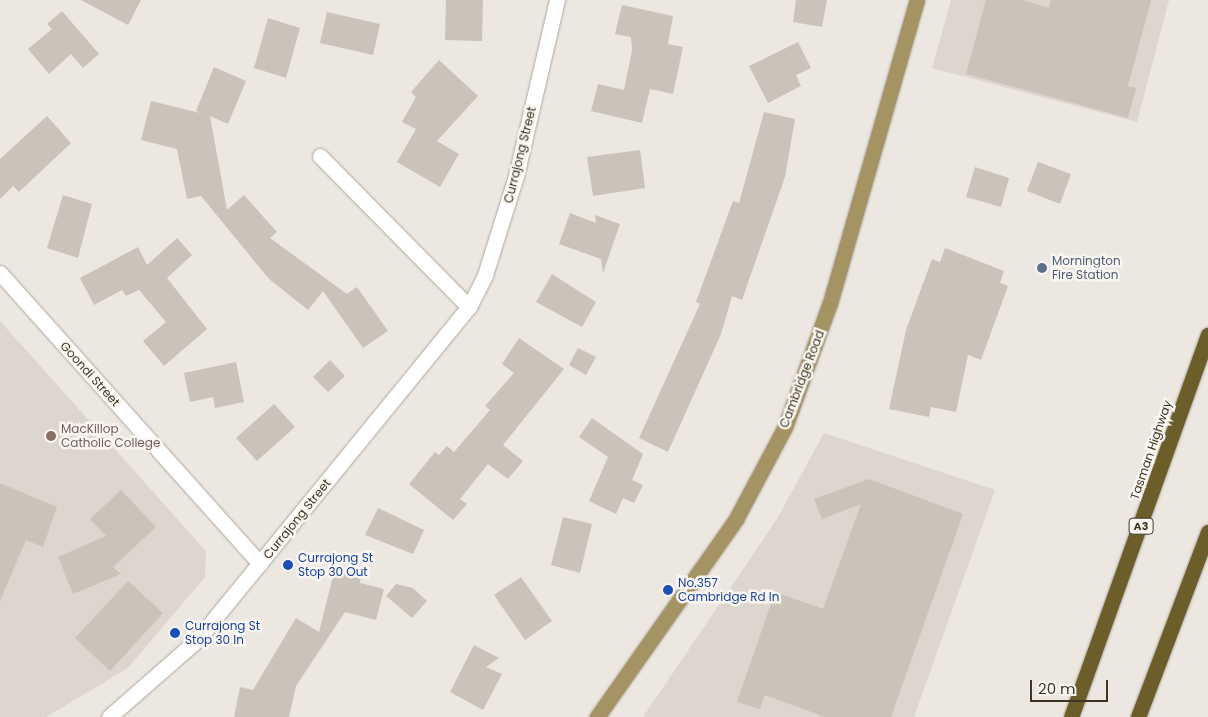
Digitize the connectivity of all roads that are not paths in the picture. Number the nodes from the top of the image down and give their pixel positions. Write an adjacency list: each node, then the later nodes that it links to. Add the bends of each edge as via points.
1 (557, 0): 5 (street, Currajong Street, via 516,176 485,275)
2 (917, 0): 10 (main road, Cambridge Road, via 830,303 784,427 731,527)
3 (320, 156): 5 (street)
4 (0, 273): 8 (street, Goondi Street)
5 (469, 306): 8 (street, Currajong Street)
6 (1208, 334): 11 (highway, Tasman Highway / A3)
7 (1208, 532): 12 (highway)
8 (260, 564): 9 (street, Currajong Street, via 166,672)
9 (109, 717)
10 (597, 717)
11 (1071, 717)
12 (1138, 717)

